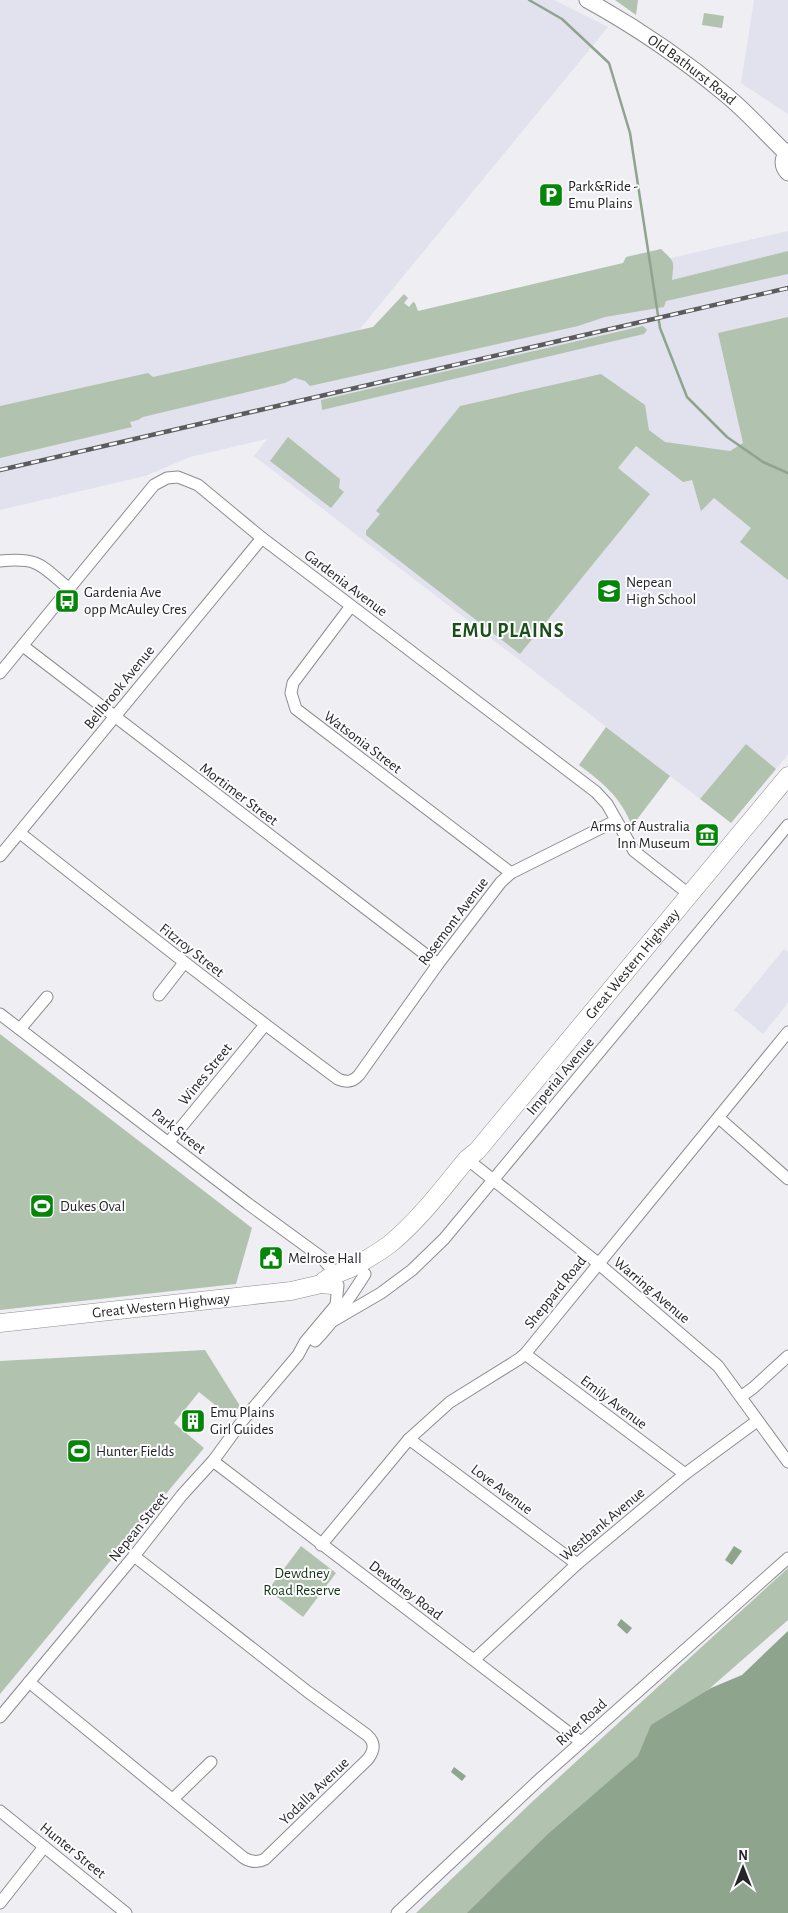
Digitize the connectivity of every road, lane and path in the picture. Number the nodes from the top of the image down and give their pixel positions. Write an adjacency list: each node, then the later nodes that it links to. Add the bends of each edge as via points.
1 (587, 0): 2 (main road, Old Bathurst Road, via 663,47 726,95)
2 (787, 152): 3 (main road, via 783,166)
3 (788, 173)
4 (262, 538): 6 (street, Gardenia Avenue, via 198,485 183,478 168,478 154,485); 7 (street, Gardenia Avenue); 10 (street, Bellbrook Avenue)
5 (0, 561): 6 (street, via 20,559 36,563)
6 (69, 589): 8 (street, Gardenia Avenue)
7 (351, 606): 12 (street, Gardenia Avenue, via 596,792); 16 (street, Watsonia Street, via 293,683 291,693 296,709)
8 (23, 646): 9 (street, Gardenia Avenue); 10 (street, Mortimer Street)
9 (0, 673)
10 (114, 717): 14 (street, Bellbrook Avenue); 19 (street, Mortimer Street)
11 (788, 776): 17 (highway, Great Western Highway)
12 (616, 821): 16 (street, Rosemont Avenue); 17 (street, Gardenia Avenue, via 639,856)
13 (788, 825): 30 (street, Imperial Avenue)
14 (20, 832): 15 (street, Bellbrook Avenue); 18 (street, Fitzroy Street)
15 (0, 856)
16 (511, 873): 19 (street, Rosemont Avenue)
17 (690, 895): 29 (highway, Great Western Highway)
18 (184, 963): 20 (street); 23 (street, Fitzroy Street)
19 (438, 964): 26 (street, Rosemont Avenue, via 359,1075)
20 (159, 995)
21 (47, 997): 24 (street)
22 (0, 1014): 24 (street, Park Street)
23 (265, 1025): 26 (street, Fitzroy Street, via 338,1079); 28 (street, Wines Street)
24 (20, 1029): 28 (street, Park Street)
25 (788, 1032): 27 (street, Sheppard Road)
26 (351, 1081)
27 (719, 1118): 31 (street); 32 (street, Sheppard Road)
28 (169, 1142): 34 (street, Park Street, via 321,1257)
29 (475, 1157): 30 (street, Warring Avenue); 33 (highway, Great Western Highway, via 402,1244); 34 (highway, Great Western Highway, via 467,1159 417,1218 390,1244)
30 (493, 1179): 32 (street, Warring Avenue); 35 (street, Imperial Avenue, via 444,1239 412,1270)
31 (788, 1179)
32 (598, 1263): 37 (street, Sheppard Road); 40 (street, Warring Avenue, via 718,1366)
33 (364, 1274): 34 (highway, Great Western Highway); 35 (street, Nepean Street)
34 (332, 1281): 36 (highway, Great Western Highway, via 290,1291); 38 (street, Nepean Street, via 336,1305)
35 (334, 1321): 38 (street, Nepean Street)
36 (0, 1323)
37 (525, 1354): 42 (street, Sheppard Road, via 450,1402); 45 (street, Emily Avenue)
38 (298, 1355): 43 (street, Nepean Street)
39 (788, 1356): 40 (street)
40 (742, 1396): 41 (street, Warring Avenue)
41 (757, 1421): 44 (street, Warring Avenue); 45 (street, Westbank Avenue)
42 (409, 1439): 46 (street, Sheppard Road); 49 (street, Love Avenue)
43 (213, 1461): 46 (street, Dewdney Road); 47 (street, Nepean Street)
44 (788, 1462)
45 (685, 1474): 49 (street, Westbank Avenue)
46 (321, 1545): 50 (street, Dewdney Road)
47 (134, 1556): 51 (street, Nepean Street); 55 (street, Yodalla Avenue, via 368,1735 373,1745 368,1759 260,1862 244,1858)
48 (788, 1558): 53 (street, River Road)
49 (577, 1564): 50 (street, Westbank Avenue)
50 (474, 1660): 53 (street, Dewdney Road)
51 (29, 1682): 52 (street, Nepean Street); 55 (street, Yodalla Avenue)
52 (0, 1717)
53 (581, 1742): 60 (street, River Road)
54 (211, 1762): 55 (street)
55 (173, 1799)
56 (0, 1811): 57 (street, Hunter Street)
57 (44, 1847): 58 (street); 59 (street, Hunter Street)
58 (0, 1903)
59 (126, 1913)
60 (397, 1913)

